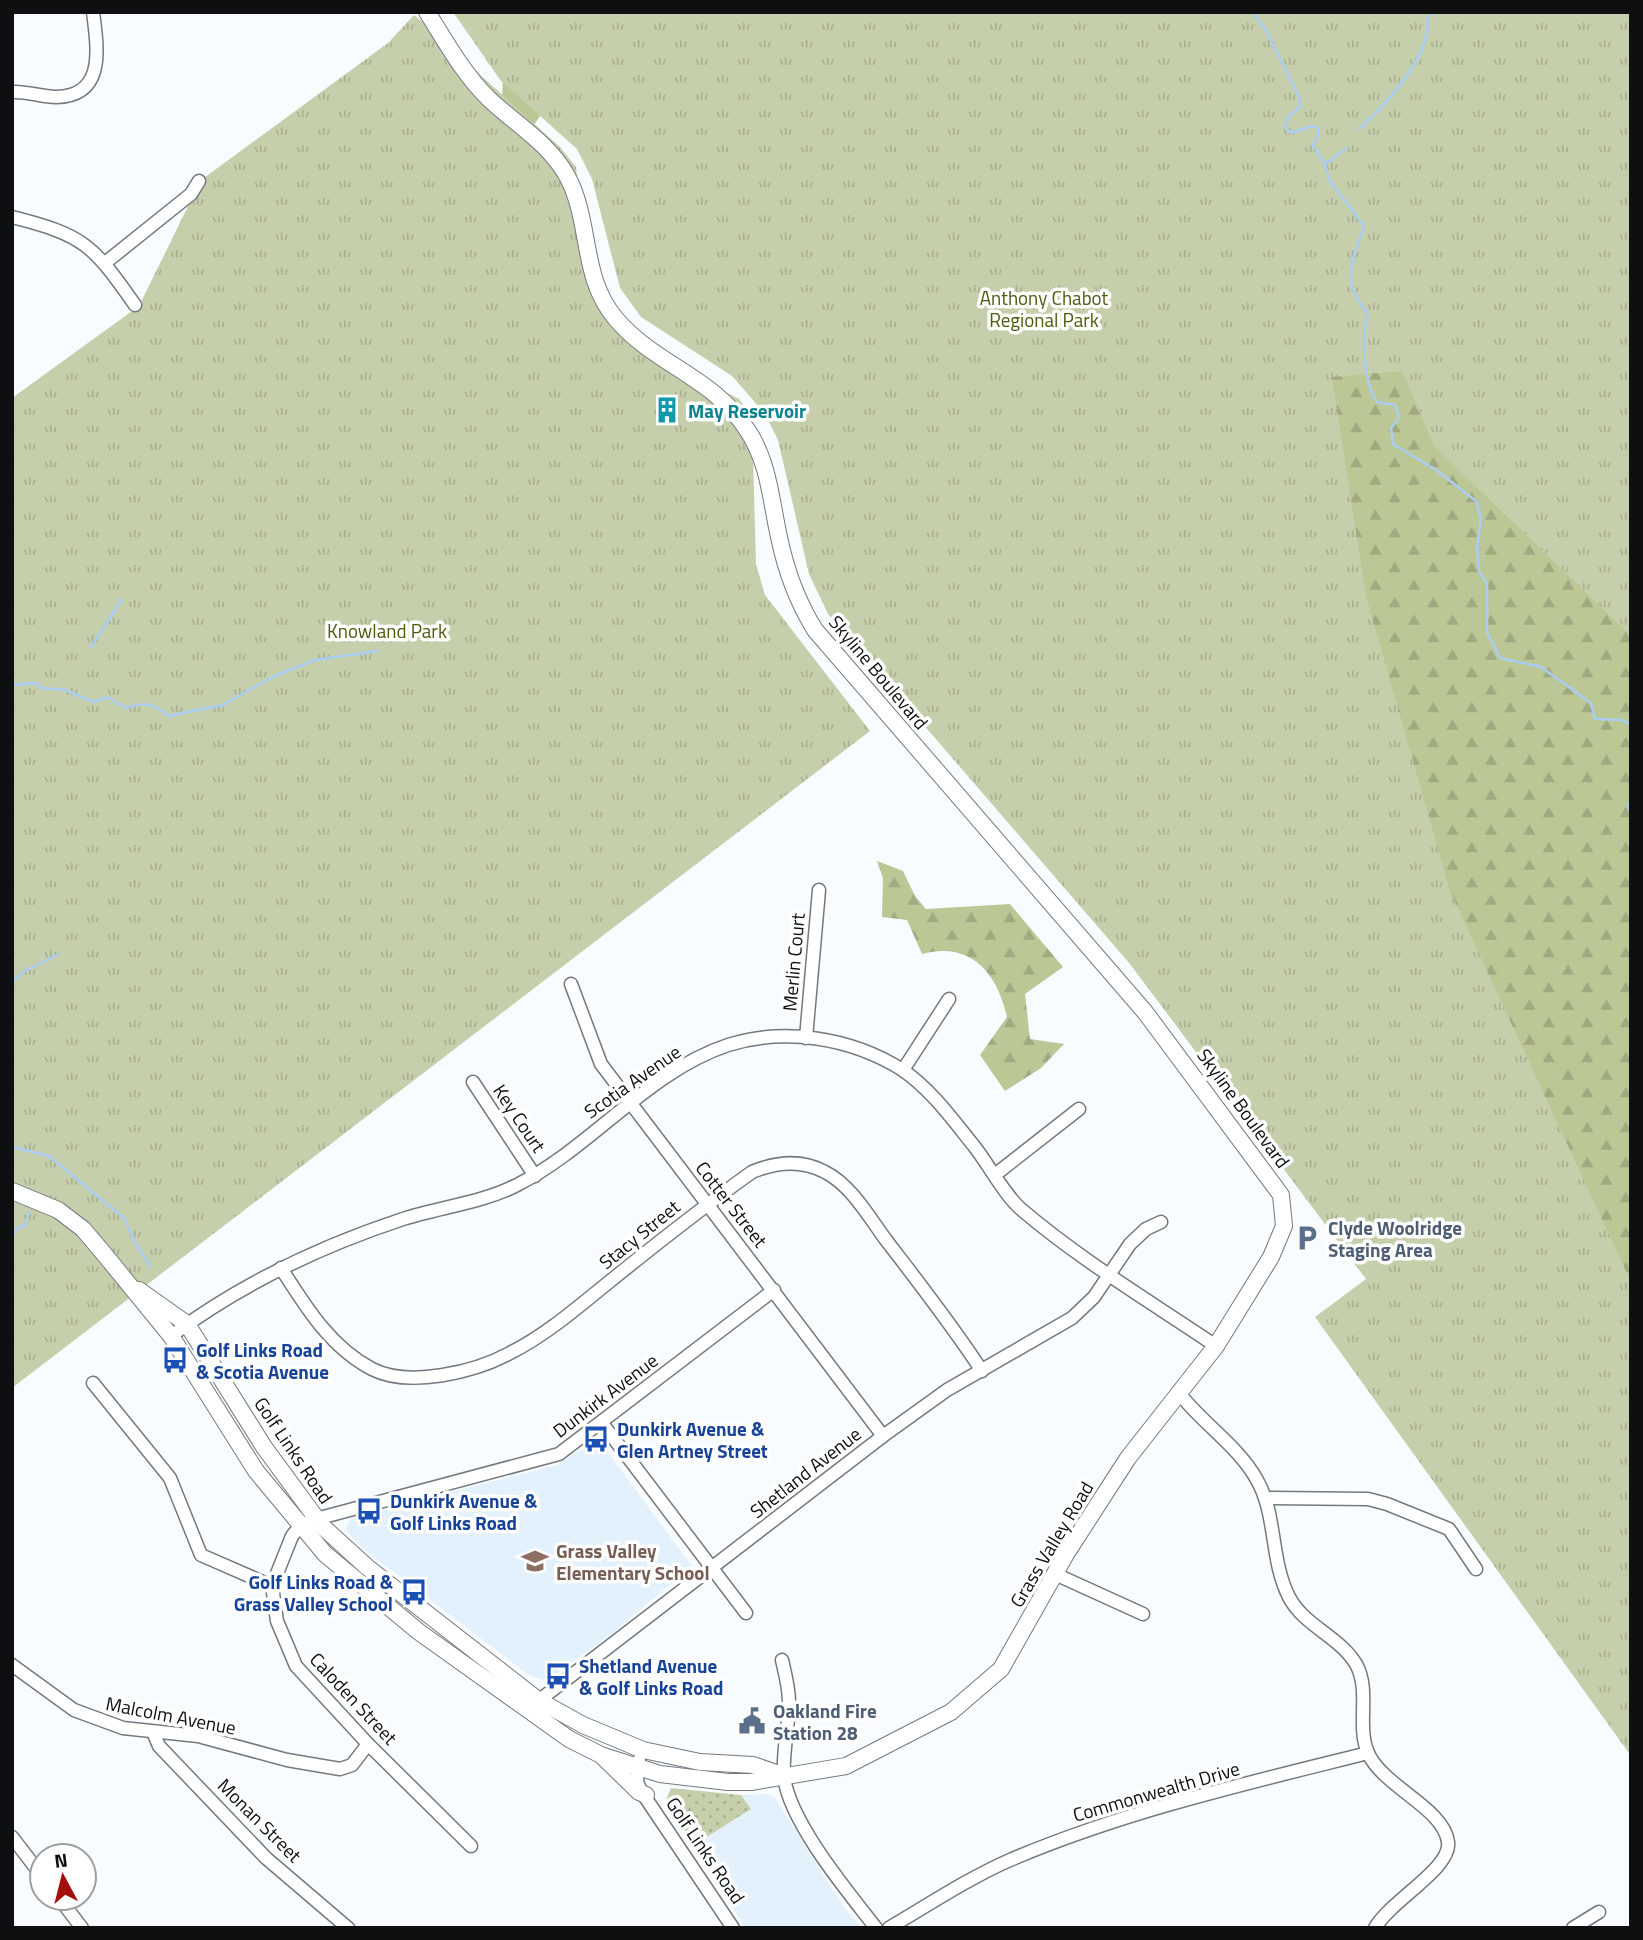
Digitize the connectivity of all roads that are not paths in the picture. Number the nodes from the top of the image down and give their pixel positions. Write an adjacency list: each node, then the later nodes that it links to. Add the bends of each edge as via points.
1 (93, 12): 3 (street, via 97,52 93,79 57,97)
2 (427, 12): 21 (main road, Skyline Boulevard, via 475,84 549,150 568,178 578,205 590,271 614,317 638,340 713,390 741,418 766,473 789,579 815,630 1172,1045 1280,1195 1285,1216)
3 (12, 92)
4 (199, 181): 6 (street, via 191,194)
5 (12, 217): 6 (street, via 82,240)
6 (105, 263): 7 (street)
7 (135, 304)
8 (819, 890): 11 (street, Merlin Court)
9 (571, 984): 14 (street, Cotter Street, via 601,1064)
10 (949, 999): 12 (street)
11 (806, 1038): 12 (street, Scotia Avenue, via 837,1042); 14 (street, Scotia Avenue, via 770,1035 728,1045 688,1062)
12 (903, 1070): 16 (street, Scotia Avenue, via 946,1110)
13 (473, 1082): 17 (street, Key Court)
14 (630, 1104): 17 (street, Scotia Avenue); 19 (street, Cotter Street)
15 (1079, 1109): 16 (street)
16 (996, 1174): 23 (street, Scotia Avenue, via 1018,1207 1061,1243)
17 (536, 1176): 22 (street, Scotia Avenue, via 504,1192 339,1240)
18 (12, 1191): 24 (main road, Golf Links Road, via 58,1210 83,1229)
19 (708, 1204): 22 (street, Stacy Street, via 564,1318 510,1354 415,1380 375,1370 343,1350 310,1314); 25 (street, Cotter Street); 29 (street, Stacy Street, via 769,1165 806,1165 825,1172 850,1193)
20 (1161, 1222): 23 (street, Shetland Avenue, via 1130,1244)
21 (1280, 1240): 28 (main road, Grass Valley Road)
22 (281, 1268): 26 (street, Scotia Avenue)
23 (1110, 1273): 28 (street, Scotia Avenue); 29 (street, Shetland Avenue, via 1072,1318)
24 (127, 1282): 26 (main road, Golf Links Road); 27 (main road, Golf Links Road)
25 (774, 1290): 32 (street, Dunkirk Avenue); 33 (street, Cotter Street)
26 (187, 1324): 27 (street, Scotia Avenue); 35 (main road, Golf Links Road, via 264,1447)
27 (171, 1336): 36 (main road, Golf Links Road, via 256,1471)
28 (1216, 1346): 31 (main road, Grass Valley Road)
29 (982, 1371): 33 (street, Shetland Avenue)
30 (93, 1383): 40 (street, via 170,1478 201,1555)
31 (1179, 1393): 34 (street, via 1245,1464); 39 (main road, Grass Valley Road, via 1129,1458)
32 (601, 1423): 35 (street, Dunkirk Avenue, via 559,1454); 37 (street)
33 (883, 1436): 37 (street, Shetland Avenue)
34 (1265, 1498): 38 (street, via 1368,1499 1387,1504 1449,1529); 49 (street, via 1277,1568 1290,1599 1356,1665)
35 (316, 1519): 36 (street); 45 (main road, Golf Links Road)
36 (300, 1526): 40 (street, Caloden Street, via 282,1555); 45 (main road, Golf Links Road, via 324,1554 419,1632)
37 (712, 1568): 41 (street); 45 (street, Shetland Avenue)
38 (1476, 1569)
39 (1055, 1574): 42 (street); 52 (main road, Grass Valley Road, via 1001,1669 951,1712 846,1766)
40 (272, 1586): 47 (street, Caloden Street, via 277,1621 296,1666)
41 (746, 1613)
42 (1143, 1614)
43 (782, 1660): 52 (street, via 789,1700)
44 (12, 1665): 46 (street, Malcolm Avenue, via 96,1721)
45 (533, 1706): 48 (main road, Golf Links Road); 50 (main road, Golf Links Road)
46 (153, 1732): 47 (street, Malcolm Avenue, via 198,1735 340,1769 352,1765); 60 (street, Monan Street, via 159,1746 266,1857)
47 (368, 1744): 55 (street, Caloden Street)
48 (648, 1751): 51 (street); 52 (main road, Grass Valley Road, via 700,1762 753,1765)
49 (1368, 1753): 63 (street, Commonwealth Drive, via 1100,1825 1008,1861); 64 (street, via 1395,1785 1438,1821 1449,1844 1437,1870 1406,1892)
50 (601, 1755): 51 (main road, Golf Links Road); 53 (main road)
51 (642, 1768): 52 (main road, Grass Valley Road, via 728,1782); 53 (street, Golf Links Road, via 637,1782)
52 (784, 1776): 62 (street, via 800,1819)
53 (646, 1795): 61 (street, Golf Links Road)
54 (12, 1837): 56 (street)
55 (471, 1846)
56 (28, 1858)
57 (70, 1912): 59 (street)
58 (1599, 1912): 65 (street)
59 (82, 1928)
60 (348, 1928)
61 (733, 1928)
62 (876, 1928)
63 (889, 1928)
64 (1375, 1928)
65 (1573, 1928)

